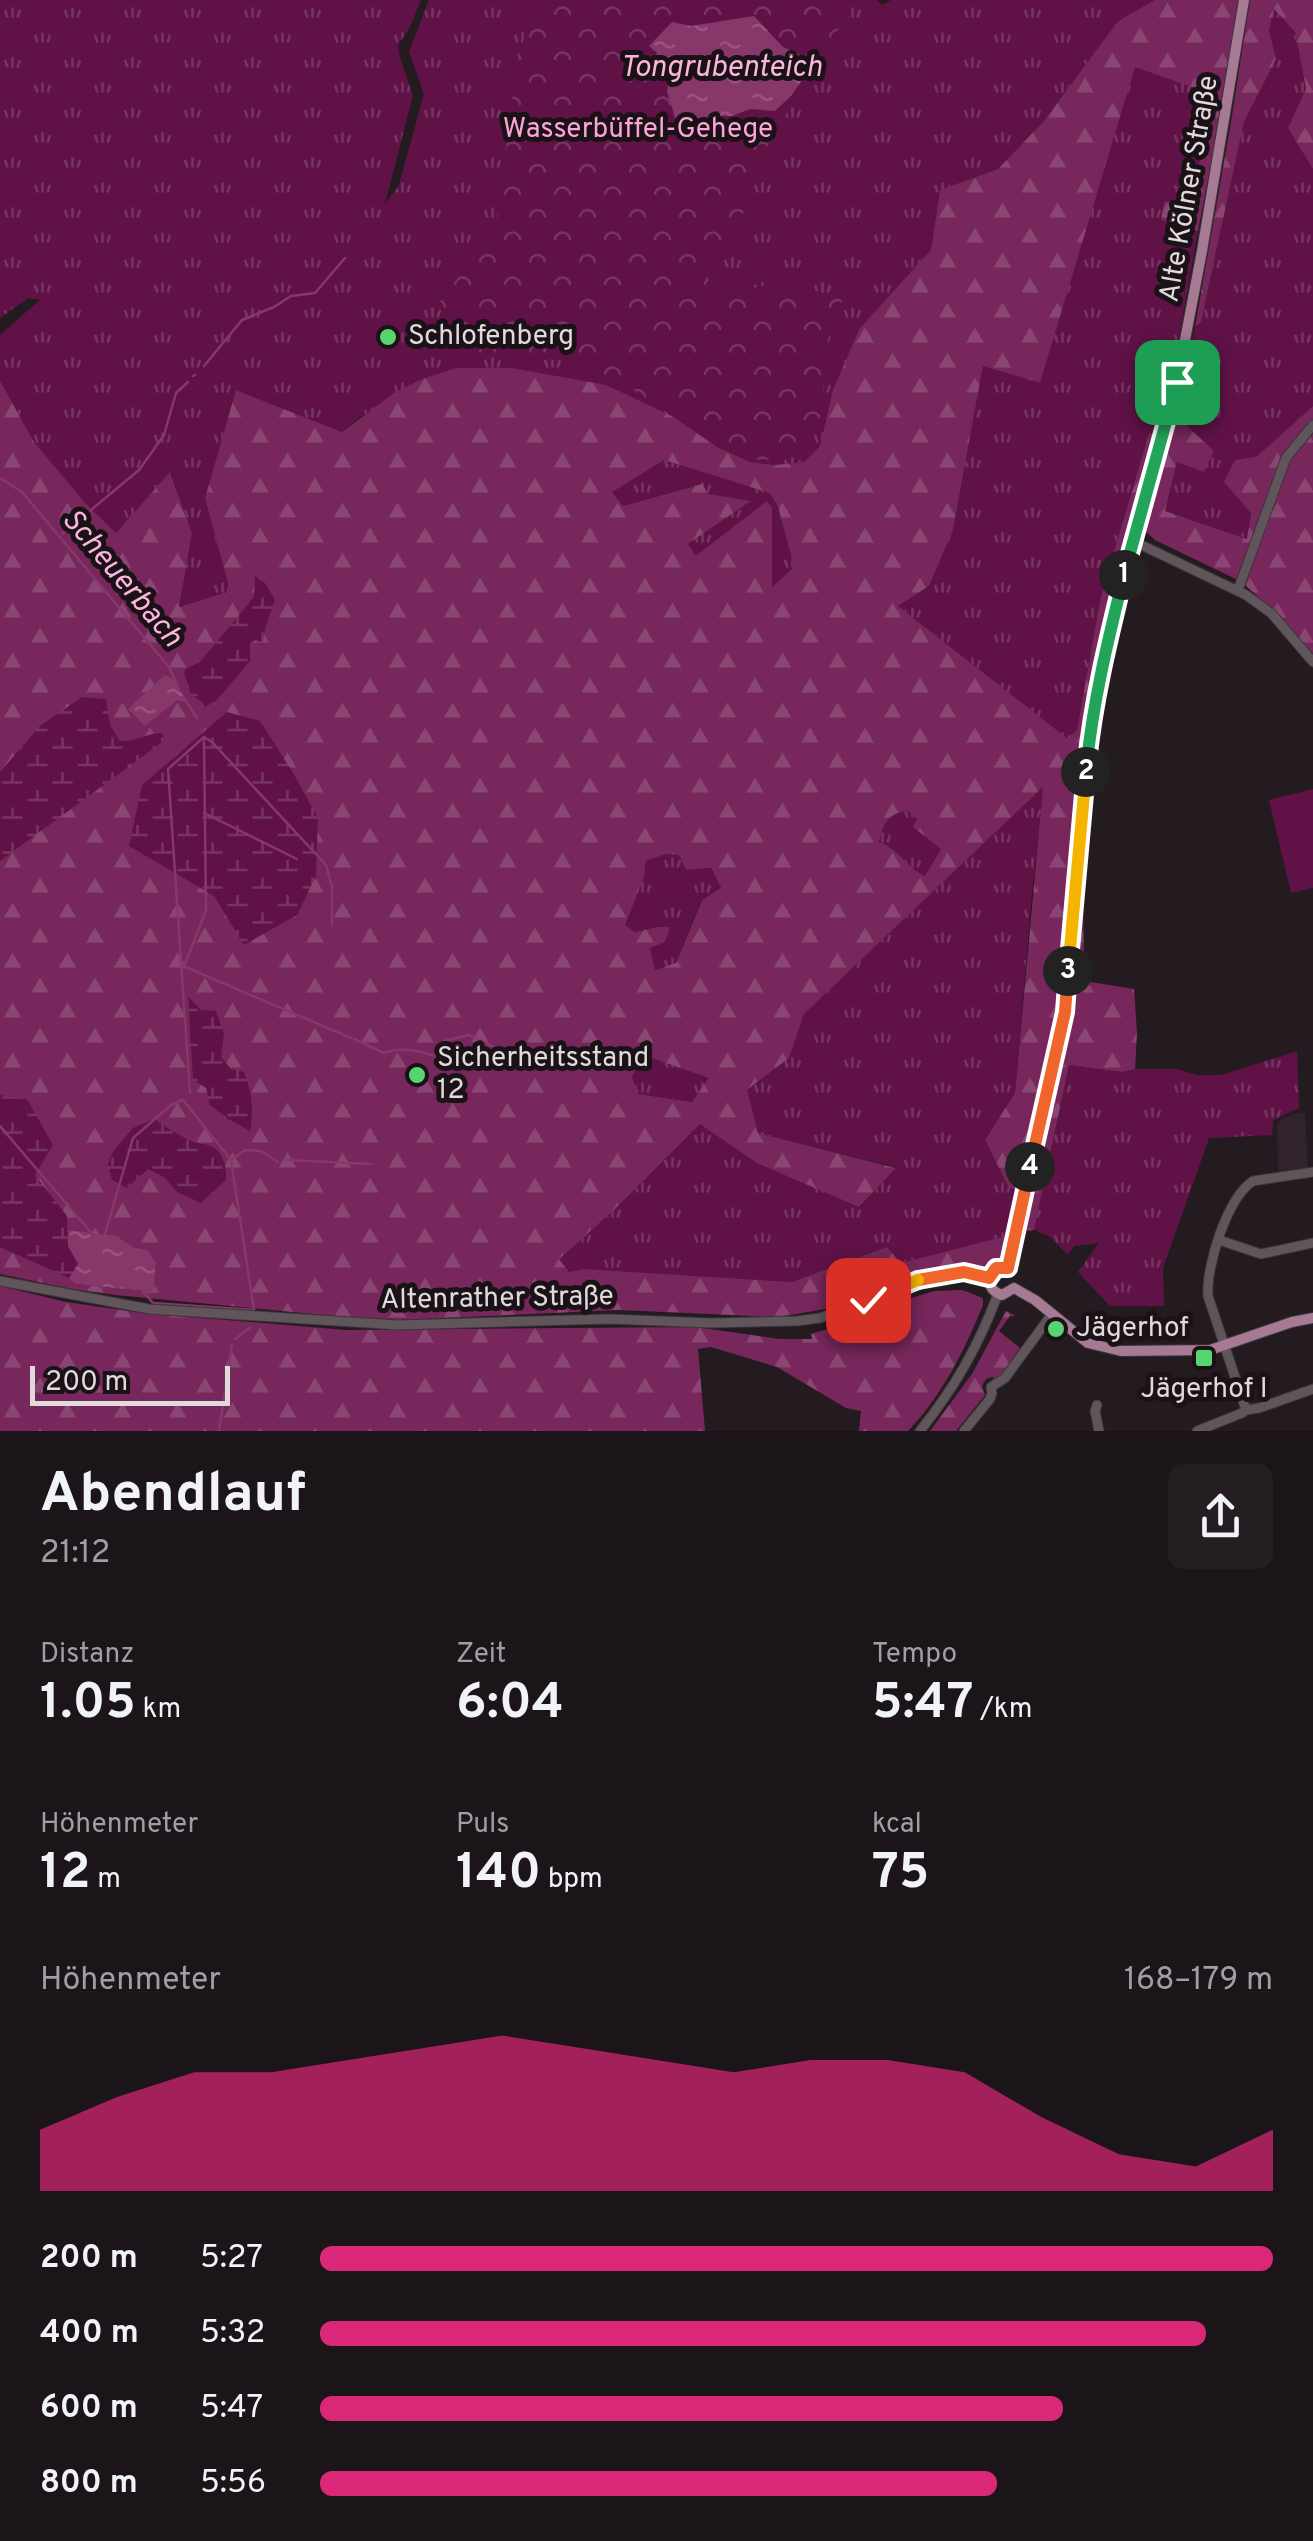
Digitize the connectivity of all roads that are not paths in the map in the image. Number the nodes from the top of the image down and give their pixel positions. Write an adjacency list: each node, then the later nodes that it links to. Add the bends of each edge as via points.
1 (1244, 0): 3 (main road, Alte Kölner Straße, via 1177,382)
2 (1313, 425): 4 (street, via 1286,458)
3 (1133, 541): 4 (street); 9 (main road, Alte Kölner Straße, via 1088,742 1065,1012)
4 (1238, 590): 5 (street, via 1271,613)
5 (1313, 662)
6 (1313, 1172): 7 (street, via 1250,1182)
7 (1219, 1240): 8 (street, via 1261,1254); 16 (street, via 1207,1289)
8 (1313, 1243)
9 (1008, 1268): 10 (main road, via 996,1268); 12 (main road)
10 (989, 1278): 11 (street, Altenrather Straße, via 952,1273 913,1281 798,1322 398,1325 149,1309); 13 (main road)
11 (0, 1281)
12 (1014, 1288): 13 (main road); 14 (main road)
13 (998, 1294): 20 (street, via 961,1376)
14 (1052, 1314): 16 (main road, via 1088,1343 1114,1350 1206,1350); 21 (street)
15 (1313, 1318): 16 (main road)
16 (1224, 1344): 19 (street)
17 (1313, 1389): 19 (street)
18 (1098, 1406): 22 (street)
19 (1246, 1410): 23 (street)
20 (920, 1431)
21 (964, 1431)
22 (1100, 1431)
23 (1197, 1431)

